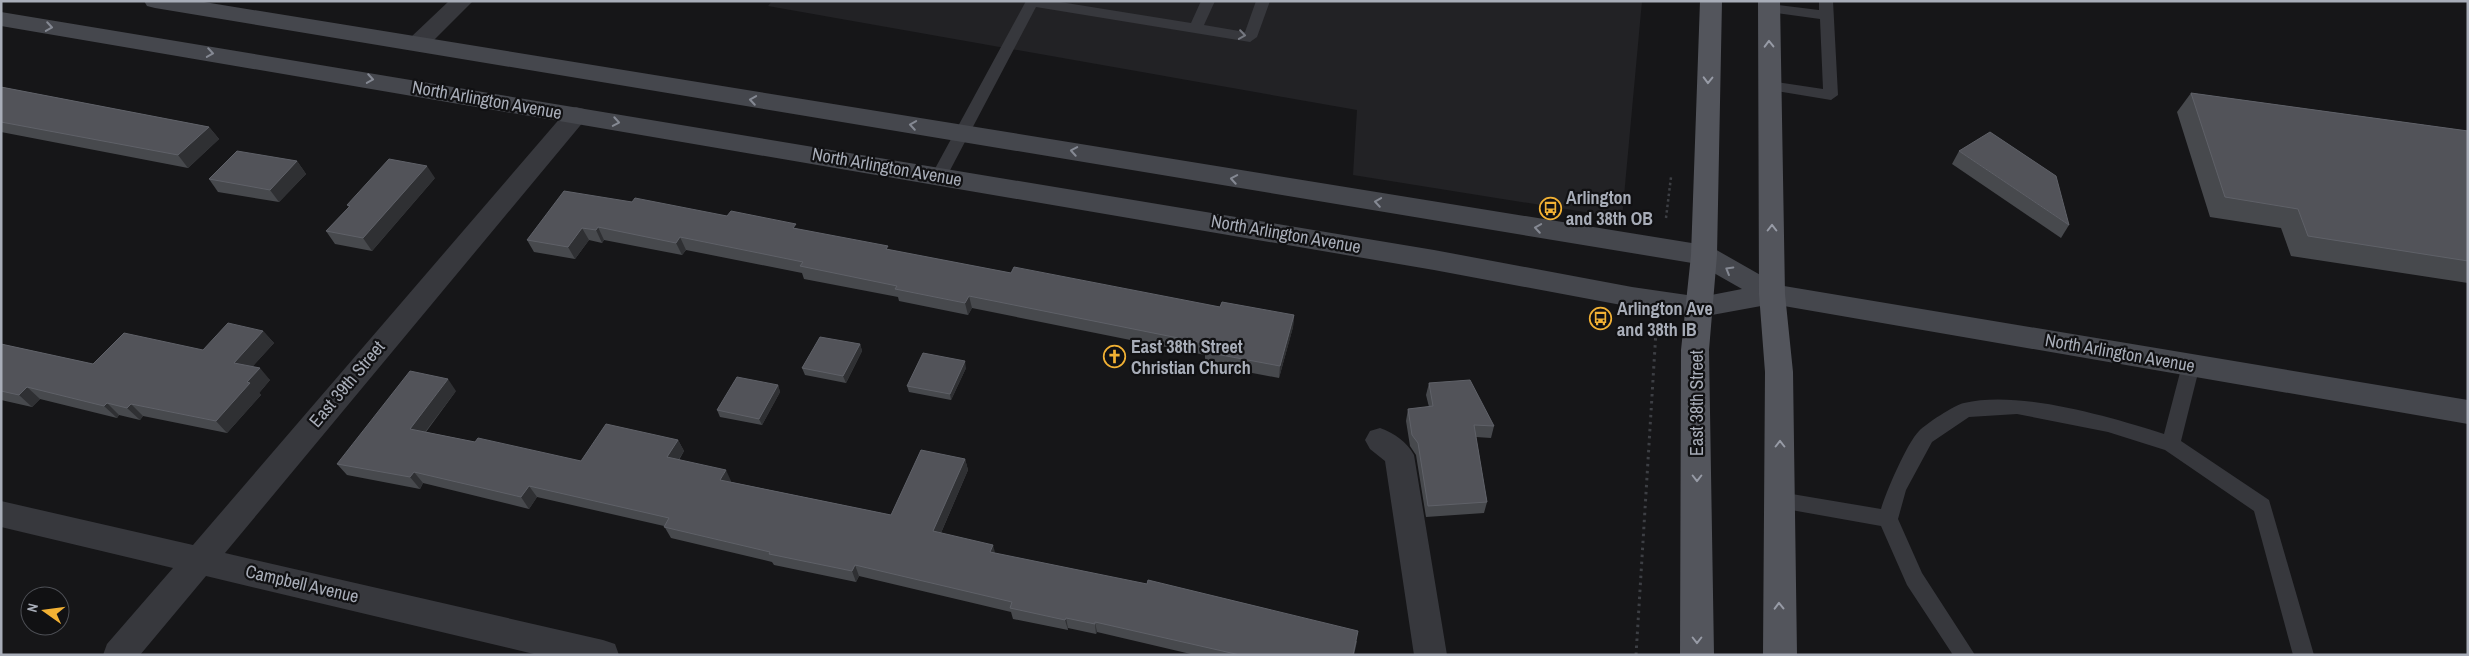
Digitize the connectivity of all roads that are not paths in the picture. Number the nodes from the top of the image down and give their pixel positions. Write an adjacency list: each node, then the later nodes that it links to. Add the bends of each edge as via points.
1 (155, 1): 11 (main road, North Arlington Avenue)
2 (462, 1): 11 (street)
3 (1208, 1): 10 (lane)
4 (1263, 1): 10 (lane, one-way to 4, via 1250,37)
5 (1712, 1): 16 (main road, East 38th Street, one-way to 16)
6 (1028, 2): 10 (lane); 14 (lane)
7 (1769, 5): 8 (lane); 12 (main road, one-way to 7)
8 (1826, 8): 12 (lane, via 1831,95)
9 (1, 19): 13 (main road, North Arlington Avenue, one-way to 13)
10 (1196, 28)
11 (418, 43): 14 (main road, North Arlington Avenue, one-way to 11, via 607,77)
12 (1770, 86): 17 (main road, one-way to 12)
13 (576, 115): 15 (main road, North Arlington Avenue, one-way to 15); 26 (street, East 39th Street)
14 (962, 132): 15 (lane); 16 (main road, North Arlington Avenue, one-way to 14)
15 (939, 176): 18 (main road, North Arlington Avenue)
16 (1704, 255): 17 (main road, North Arlington Avenue, one-way to 16); 18 (main road, East 38th Street)
17 (1772, 294): 18 (main road, North Arlington Avenue); 19 (main road, North Arlington Avenue); 23 (main road, one-way to 17, via 1780,372)
18 (1701, 307): 30 (main road, East 38th Street, one-way to 30, via 1695,350)
19 (2191, 365): 20 (main road, North Arlington Avenue); 22 (lane)
20 (2468, 412)
21 (1380, 440): 29 (street, via 1399,455)
22 (2171, 444): 25 (lane, via 2108,424 2017,408 1965,410 1925,437 1896,489); 33 (lane, via 2262,506)
23 (1780, 500): 25 (lane); 31 (main road, one-way to 23)
24 (1, 514): 26 (street, Campbell Avenue)
25 (1888, 519): 32 (lane, via 1914,579)
26 (198, 560): 27 (street, East 39th Street); 28 (street, Campbell Avenue)
27 (119, 655)
28 (603, 655)
29 (1431, 655)
30 (1697, 655)
31 (1780, 655)
32 (1966, 655)
33 (2304, 655)

